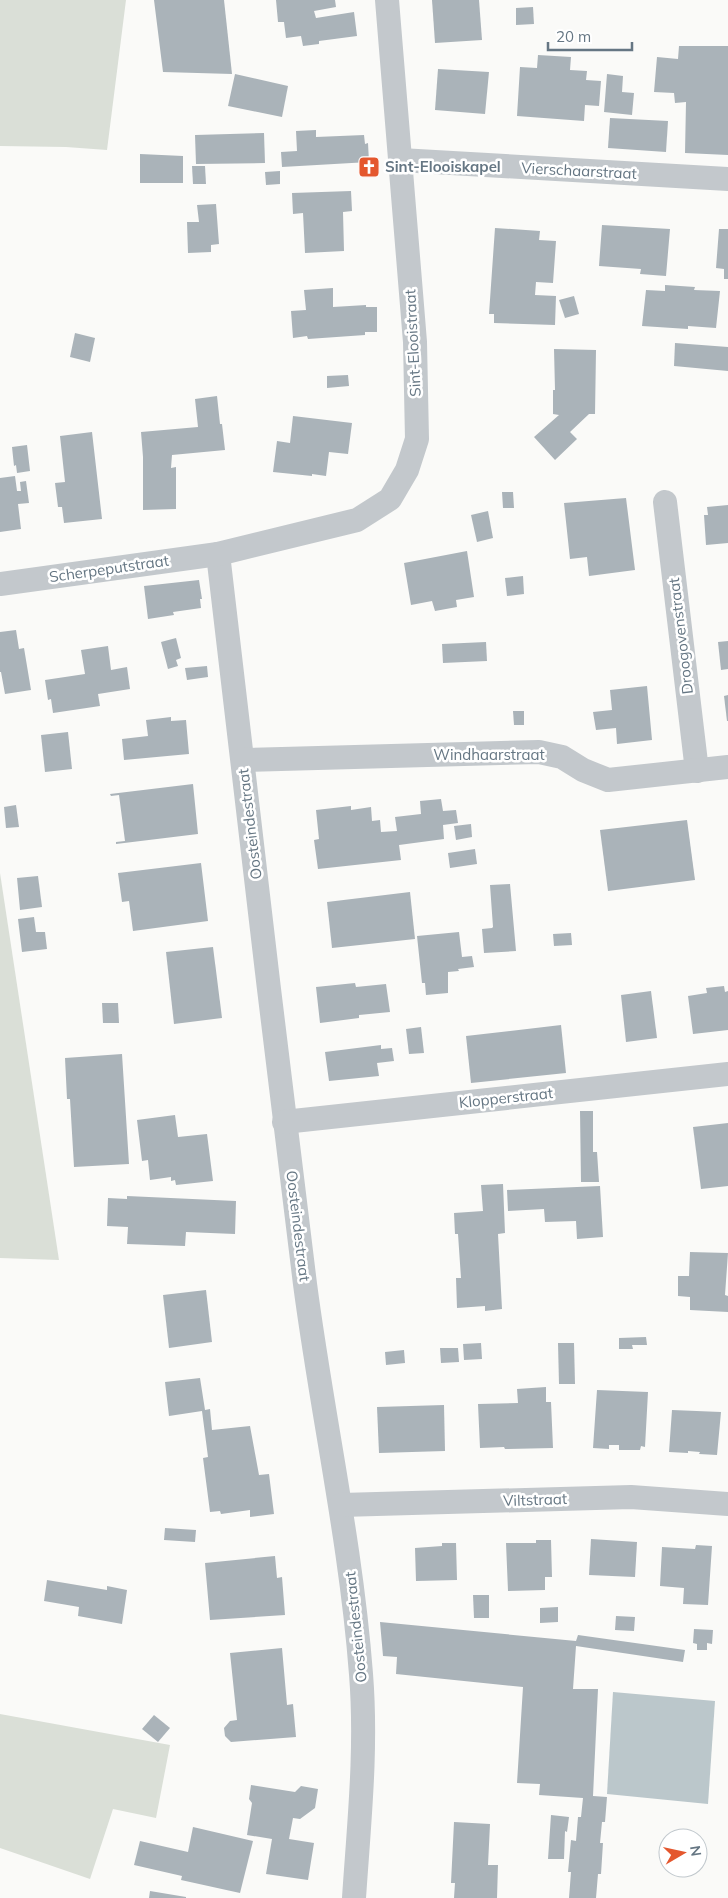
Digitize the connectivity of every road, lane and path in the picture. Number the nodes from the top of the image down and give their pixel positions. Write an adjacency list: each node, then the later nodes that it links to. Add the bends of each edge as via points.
1 (388, 0): 2 (street, Sint-Elooistraat)
2 (400, 160): 3 (street, Vierschaarstraat); 5 (street, Sint-Elooistraat, via 415,342 417,439 407,470 390,499 357,520)
3 (728, 179)
4 (665, 502): 9 (street, Droogovenstraat)
5 (218, 554): 6 (street, Scherpeputstraat); 7 (street, Oosteindestraat)
6 (0, 584)
7 (243, 760): 9 (street, Windhaarstraat, via 539,752 562,757 608,780); 11 (street, Oosteindestraat)
8 (728, 767): 9 (street, Windhaarstraat)
9 (697, 770)
10 (728, 1074): 11 (street, Klopperstraat)
11 (284, 1122): 13 (street, Oosteindestraat, via 310,1320)
12 (728, 1504): 13 (street, Viltstraat, via 631,1497)
13 (341, 1505): 14 (street, Oosteindestraat, via 362,1674 364,1737)
14 (354, 1898)

